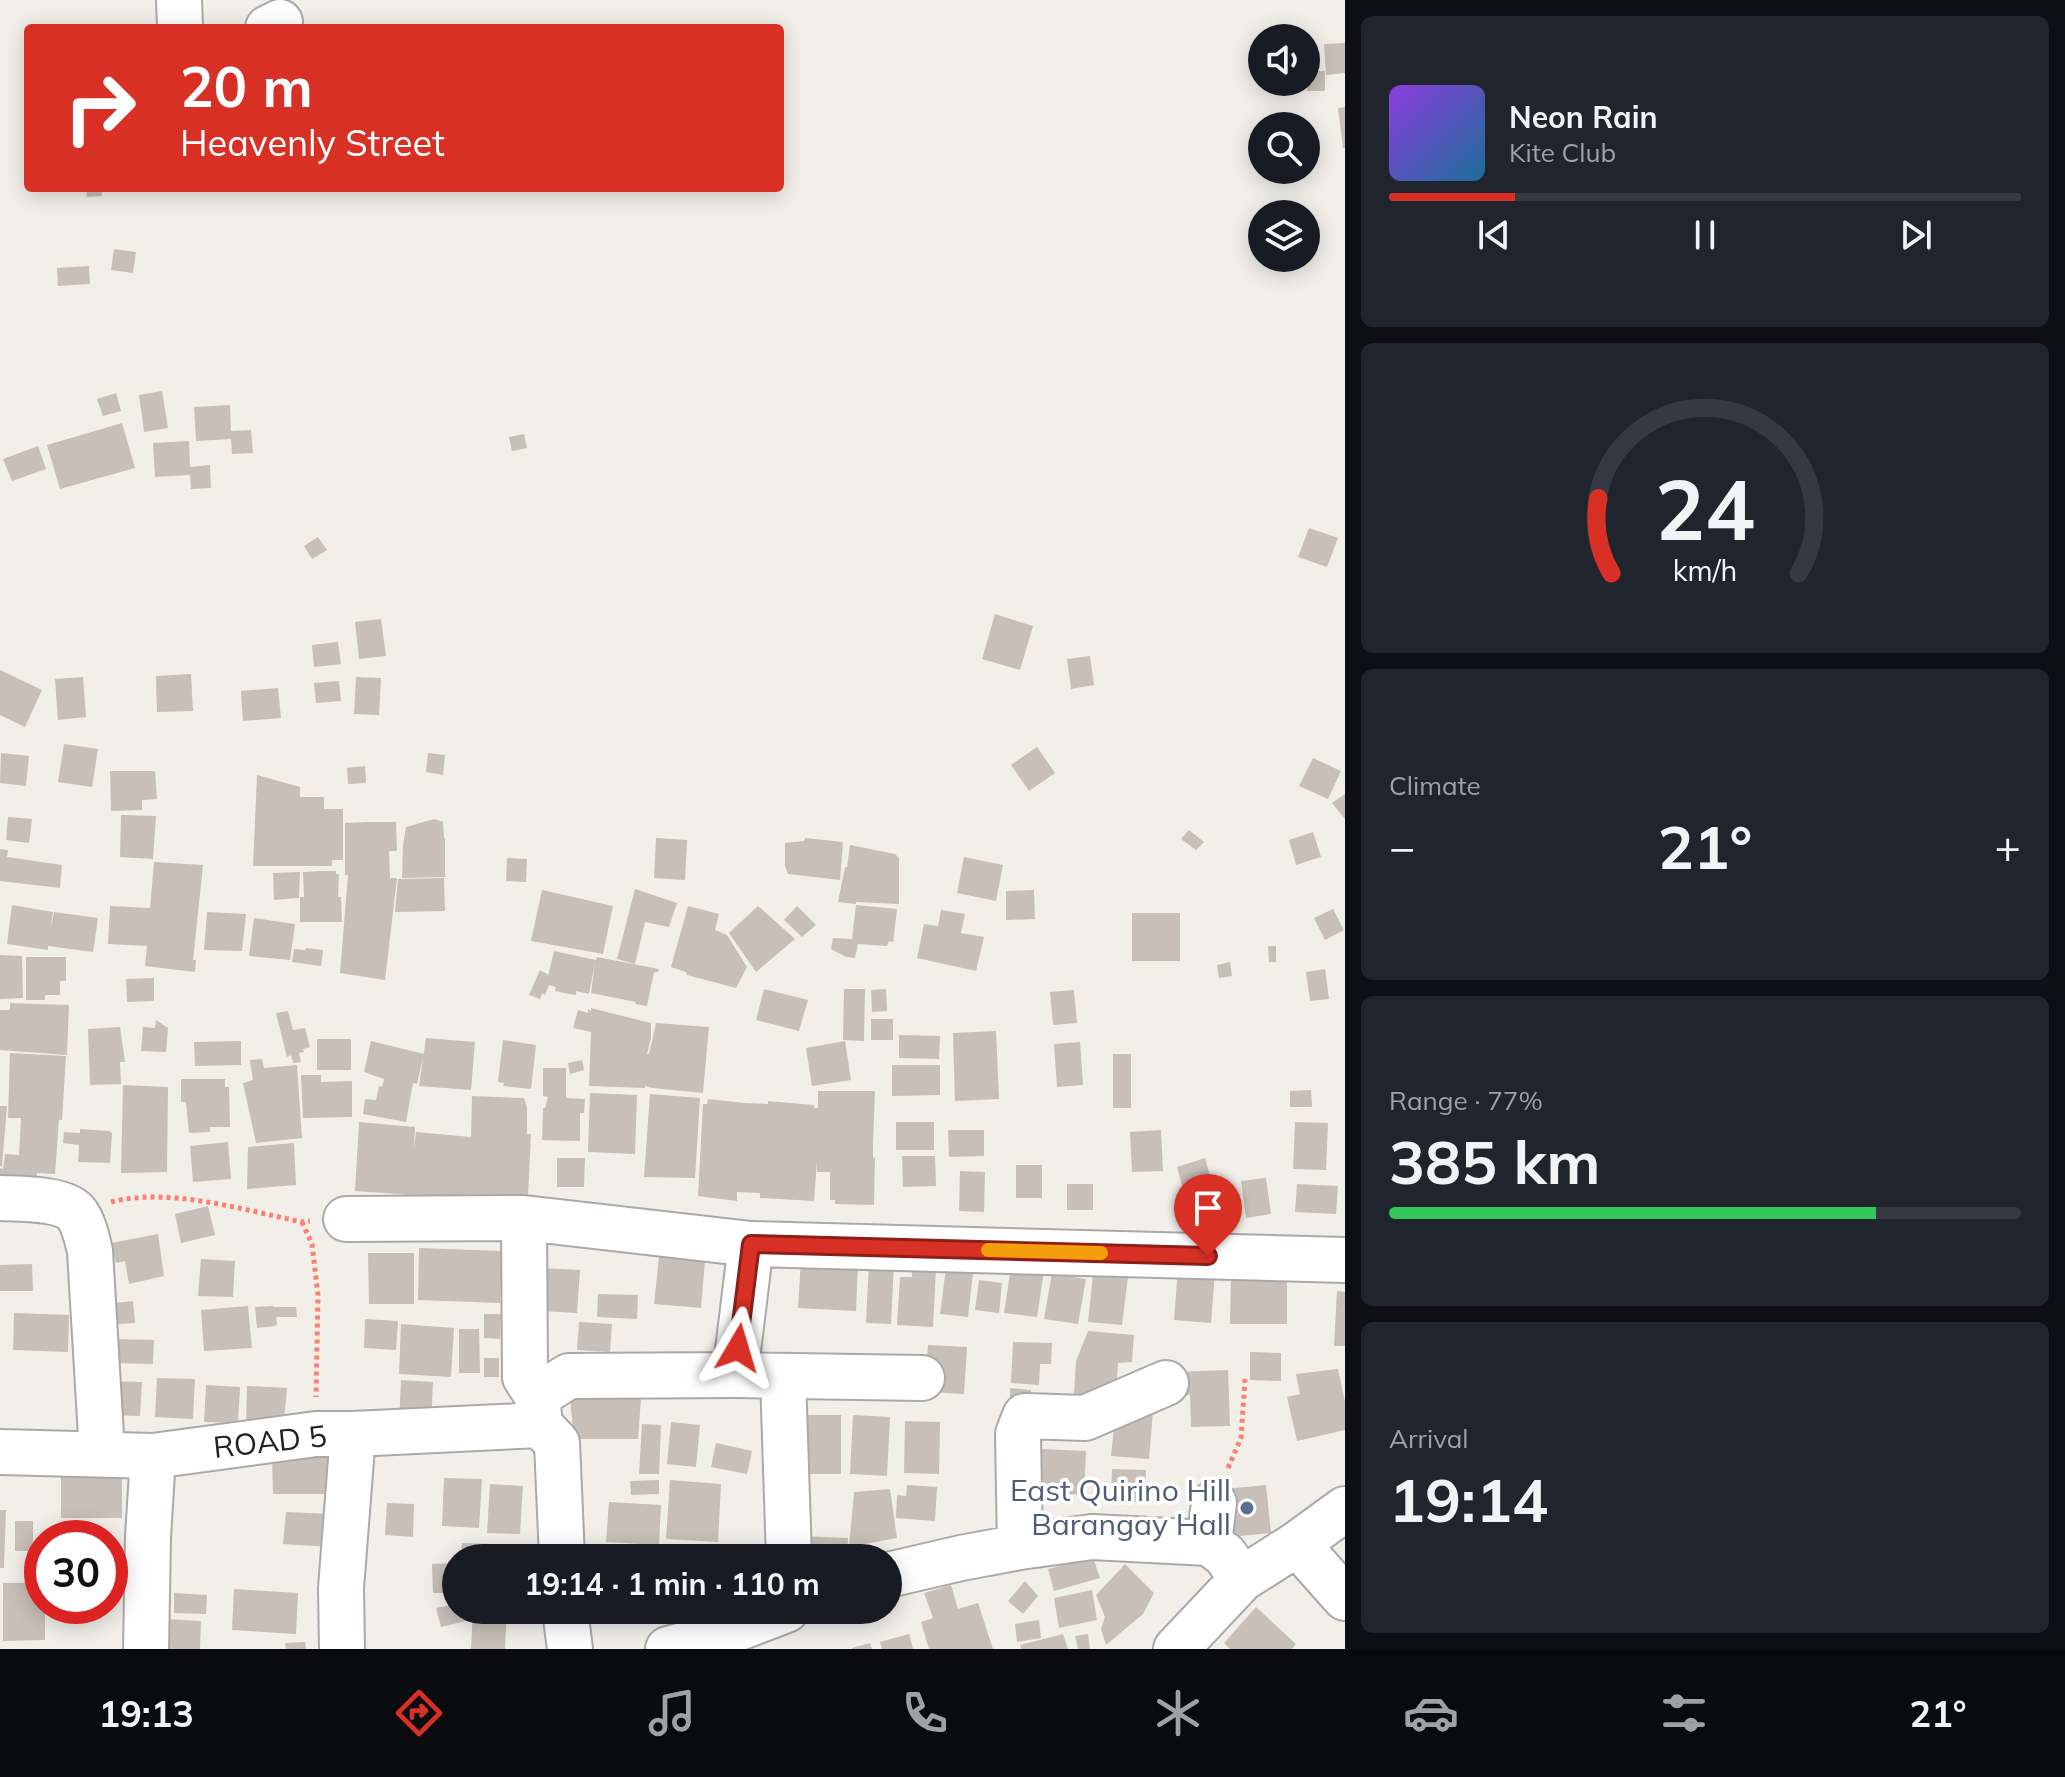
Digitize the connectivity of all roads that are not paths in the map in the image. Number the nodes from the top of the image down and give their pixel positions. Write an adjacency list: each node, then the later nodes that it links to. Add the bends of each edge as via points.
1 (179, 0): 2 (street)
2 (180, 24)
3 (0, 1198): 15 (street, via 61,1204 75,1211 84,1229 90,1251)
4 (524, 1218): 5 (street); 6 (street); 12 (street, via 525,1377)
5 (346, 1219)
6 (751, 1244): 7 (street); 8 (street)
7 (1345, 1260)
8 (735, 1375): 9 (street); 12 (street, via 569,1376)
9 (783, 1377): 10 (street); 19 (street)
10 (922, 1378)
11 (1166, 1383): 21 (street, via 1085,1418 1025,1416 1018,1434)
12 (538, 1410): 13 (street, ROAD 5); 18 (street, via 557,1443)
13 (334, 1434): 16 (street, ROAD 5); 28 (street)
14 (0, 1452): 15 (street, ROAD 5)
15 (102, 1453): 16 (street, ROAD 5)
16 (153, 1456): 27 (street)
17 (1345, 1509): 20 (street)
18 (561, 1544)
19 (789, 1544)
20 (1297, 1544): 23 (street); 24 (street)
21 (1020, 1547): 22 (street); 23 (street, via 1212,1523)
22 (902, 1572)
23 (1242, 1579): 31 (street)
24 (1345, 1598)
25 (567, 1624): 29 (street)
26 (750, 1624): 30 (street)
27 (146, 1649)
28 (342, 1649)
29 (570, 1649)
30 (668, 1649)
31 (1176, 1649)

